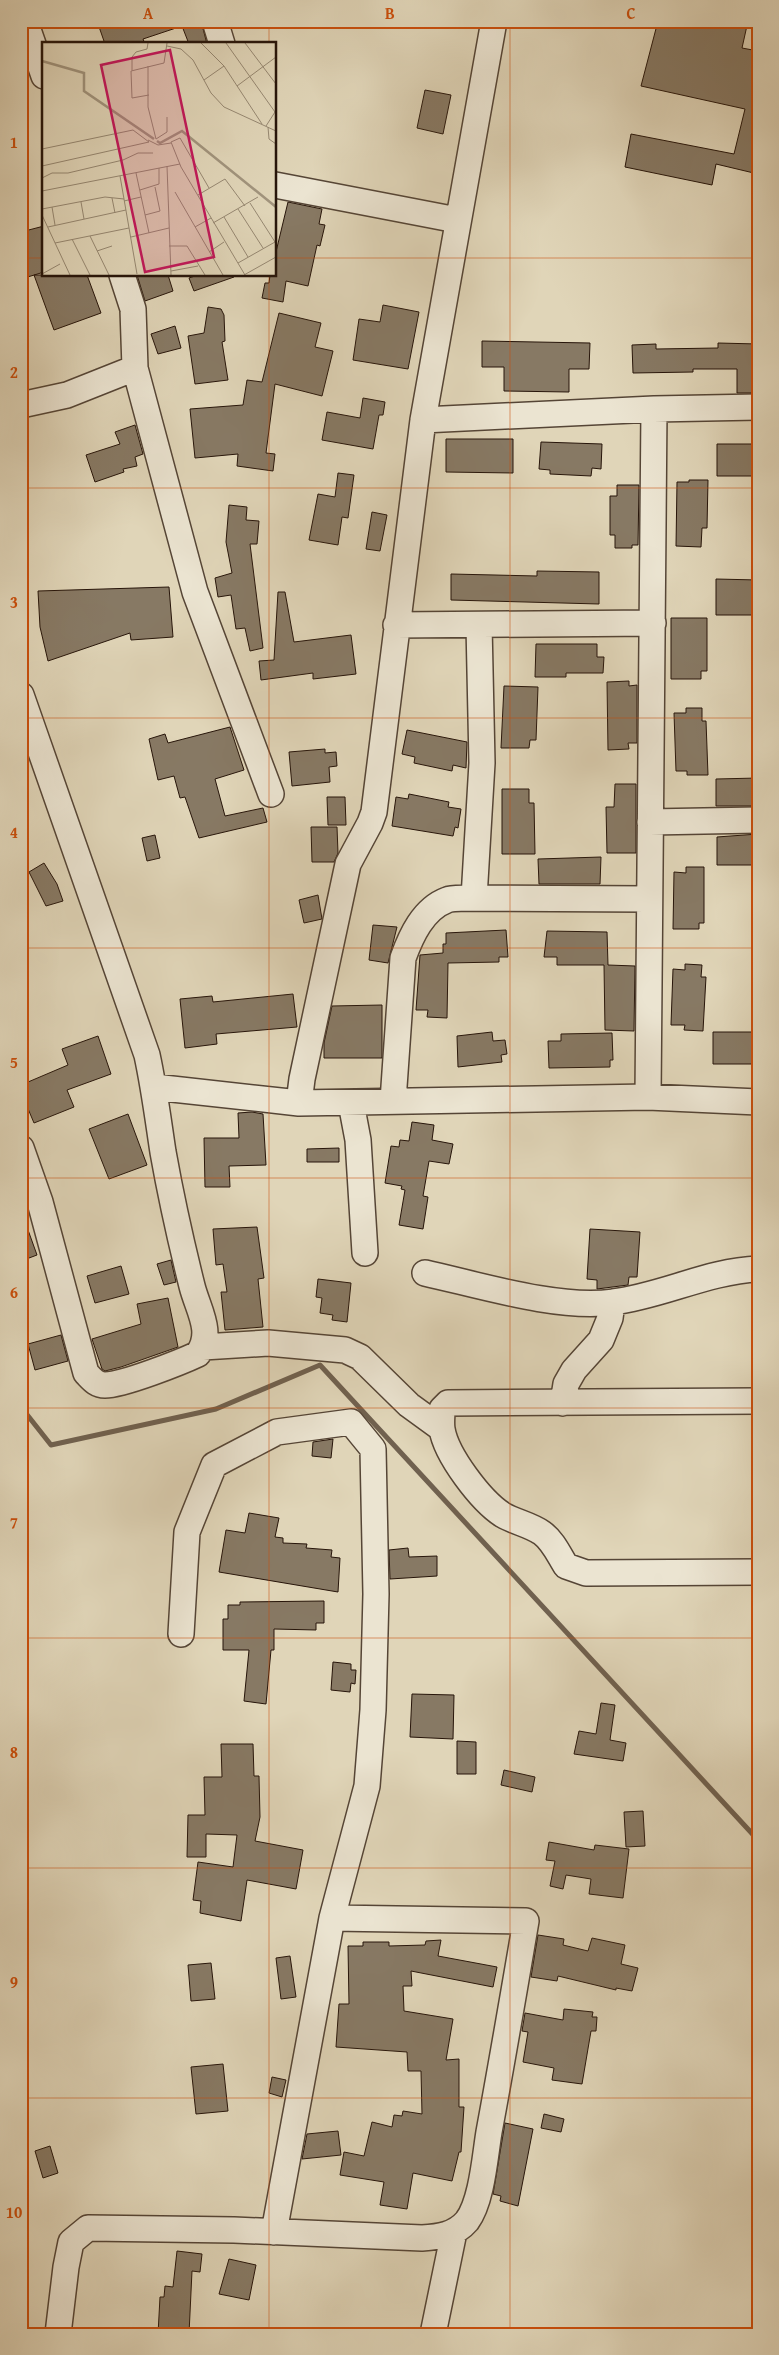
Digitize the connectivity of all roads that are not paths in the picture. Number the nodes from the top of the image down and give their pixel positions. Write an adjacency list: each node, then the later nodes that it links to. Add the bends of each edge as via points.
1 (25, 21): 5 (street)
2 (214, 21): 4 (street)
3 (494, 21): 7 (street)
4 (221, 42)
5 (35, 72)
6 (276, 185): 7 (street)
7 (457, 220): 13 (street)
8 (122, 276): 9 (street, via 133,310)
9 (135, 368): 10 (street, via 68,395); 18 (street, via 195,592)
10 (21, 405)
11 (758, 407): 12 (street)
12 (654, 409): 13 (street); 14 (street)
13 (423, 420): 15 (street)
14 (653, 623): 16 (street); 20 (street)
15 (396, 625): 16 (street); 27 (street, via 374,812 348,864)
16 (479, 625): 21 (street, via 482,763)
17 (23, 710): 23 (street, via 142,1039)
18 (272, 794)
19 (758, 820): 20 (street)
20 (650, 822): 22 (street)
21 (474, 898): 22 (street); 25 (street, via 447,900 424,917 411,936 403,958)
22 (648, 898): 24 (street)
23 (154, 1087): 27 (street); 34 (street, via 192,1288 206,1331)
24 (648, 1097): 25 (street); 26 (street)
25 (392, 1101): 28 (street)
26 (758, 1102)
27 (299, 1103): 28 (street)
28 (351, 1103): 30 (street, via 358,1140)
29 (21, 1148): 34 (street, via 40,1202 86,1373 94,1382 104,1385 119,1382 190,1358)
30 (365, 1253)
31 (758, 1269): 33 (street, via 726,1272 652,1295)
32 (425, 1273): 33 (street, via 580,1304)
33 (612, 1303): 36 (street, via 601,1340 566,1384)
34 (203, 1347): 37 (street, via 268,1343 345,1350 360,1357 409,1405)
35 (758, 1401): 36 (street)
36 (564, 1403): 37 (street, via 448,1403 442,1410)
37 (442, 1429): 38 (street, via 455,1459 480,1494 502,1514 541,1532 552,1542 566,1566 586,1573)
38 (758, 1572)
39 (180, 1634): 40 (street, via 187,1532 214,1465 277,1432 351,1422 373,1449 376,1540 373,1710 367,1786)
40 (332, 1918): 41 (street); 42 (street, via 526,1921 477,2195 467,2221)
41 (274, 2232): 42 (street, via 422,2238); 43 (street, via 88,2228 71,2242)
42 (454, 2232): 44 (street)
43 (58, 2334)
44 (434, 2334)

